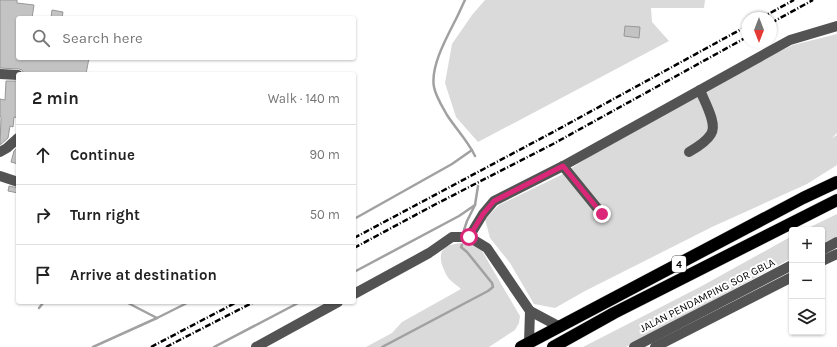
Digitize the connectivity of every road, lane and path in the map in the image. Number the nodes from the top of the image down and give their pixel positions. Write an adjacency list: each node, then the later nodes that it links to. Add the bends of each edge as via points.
1 (837, 26): 4 (street, via 790,40)
2 (0, 74): 3 (street)
3 (16, 75)
4 (700, 90): 7 (street, via 713,122 713,130 710,136); 8 (street)
5 (16, 140): 6 (street)
6 (0, 152)
7 (689, 152)
8 (563, 166): 13 (street); 14 (street, via 494,201)
9 (0, 176): 10 (street)
10 (16, 181)
11 (837, 182): 24 (highway, 4)
12 (837, 200): 27 (highway, 4)
13 (602, 214)
14 (469, 237): 21 (street, via 452,237 429,253); 23 (street, via 487,248)
15 (837, 242): 16 (street)
16 (825, 248)
17 (837, 254): 18 (street)
18 (825, 260)
19 (789, 267): 28 (street, JALAN PENDAMPING SOR GBLA)
20 (789, 279): 29 (street, JALAN PENDAMPING SOR GBLA)
21 (356, 293)
22 (334, 304): 26 (street)
23 (530, 311): 24 (street); 25 (street)
24 (560, 327): 25 (highway, 4)
25 (525, 345)
26 (256, 347)
27 (553, 347)
28 (634, 347)
29 (655, 347)

